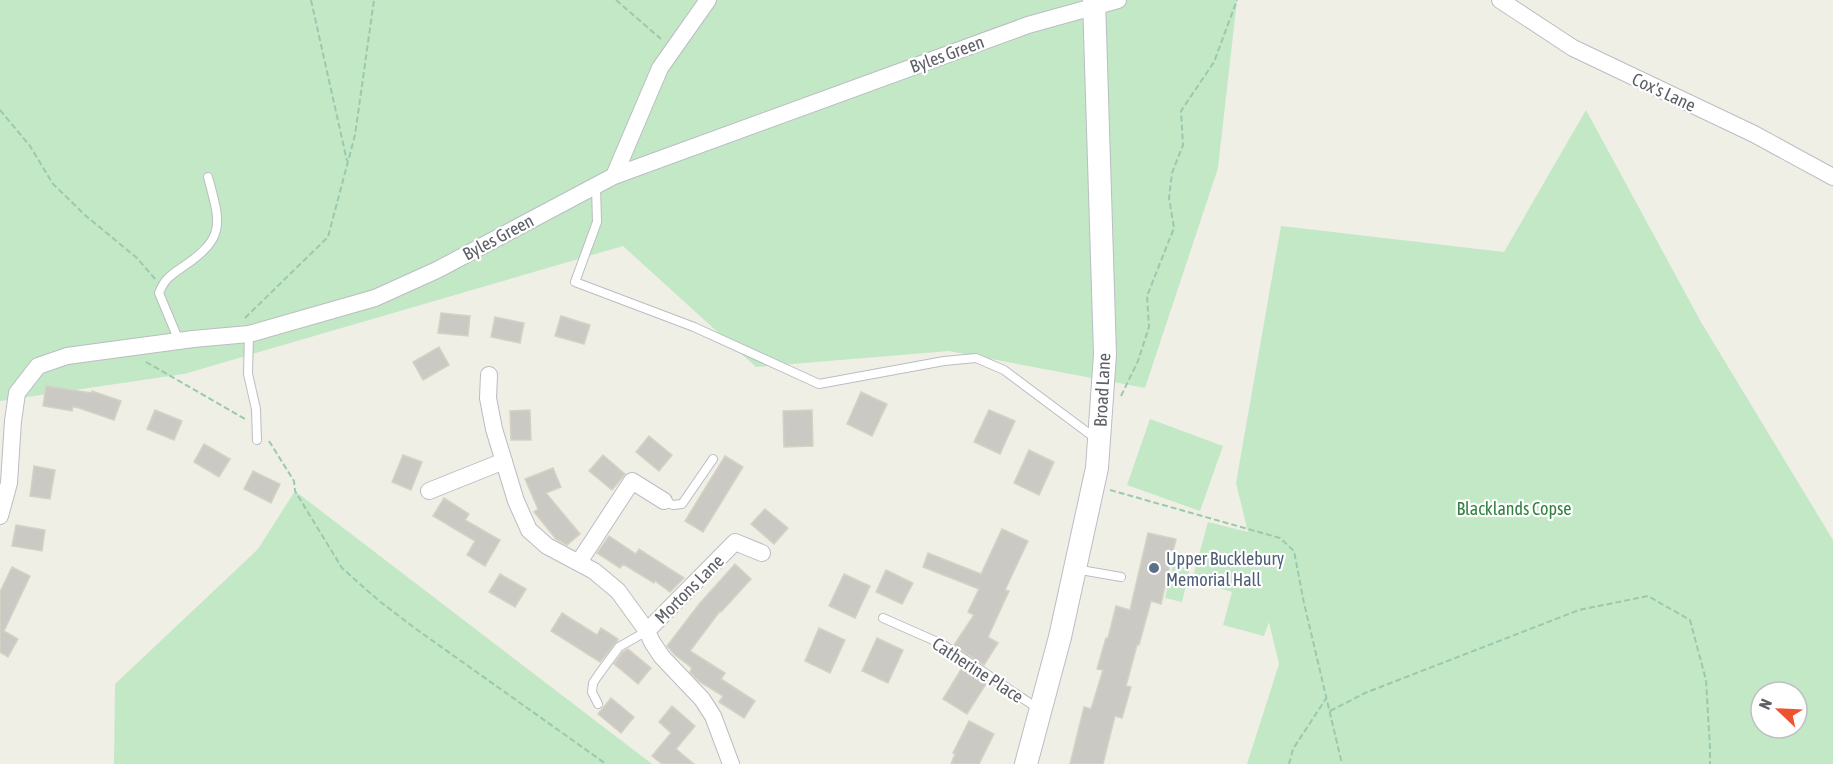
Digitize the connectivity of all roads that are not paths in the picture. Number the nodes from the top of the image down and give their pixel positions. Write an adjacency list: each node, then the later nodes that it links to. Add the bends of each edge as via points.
1 (708, 0): 5 (street, via 660,68)
2 (1118, 0): 4 (street)
3 (1500, 0): 7 (street, Cox's Lane, via 1572,48 1754,134)
4 (1094, 4): 5 (street, Byles Green); 13 (street, Broad Lane, via 1105,354)
5 (614, 176): 8 (street, Byles Green)
6 (208, 177): 10 (lane, via 219,221 212,243 164,280 159,293)
7 (1833, 177)
8 (596, 185): 9 (street, Byles Green, via 437,270 375,298); 13 (lane, via 597,222 575,282 694,327 819,384 976,358 1005,370)
9 (249, 334): 10 (street, Byles Green); 12 (lane, via 248,374 256,409)
10 (179, 341): 18 (street, Byles Green, via 67,356 38,366 18,393 9,483)
11 (489, 375): 15 (street, Mortons Lane, via 490,415)
12 (257, 440)
13 (1099, 441): 21 (street, Broad Lane, via 1097,468)
14 (713, 459): 17 (lane, via 682,504)
15 (504, 461): 16 (street); 20 (street, Mortons Lane, via 529,530 547,546)
16 (429, 491)
17 (664, 501): 20 (street, via 632,481)
18 (0, 516)
19 (762, 553): 24 (street, Mortons Lane, via 735,542)
20 (579, 562): 24 (street, Mortons Lane, via 618,591)
21 (1075, 568): 22 (lane); 26 (street, Broad Lane)
22 (1121, 577)
23 (883, 618): 26 (lane, Catherine Place, via 942,644)
24 (647, 631): 25 (lane, via 619,647 593,683); 27 (street, Mortons Lane, via 662,657 713,716)
25 (598, 705)
26 (1040, 710): 28 (street, Broad Lane)
27 (731, 764)
28 (1026, 764)

